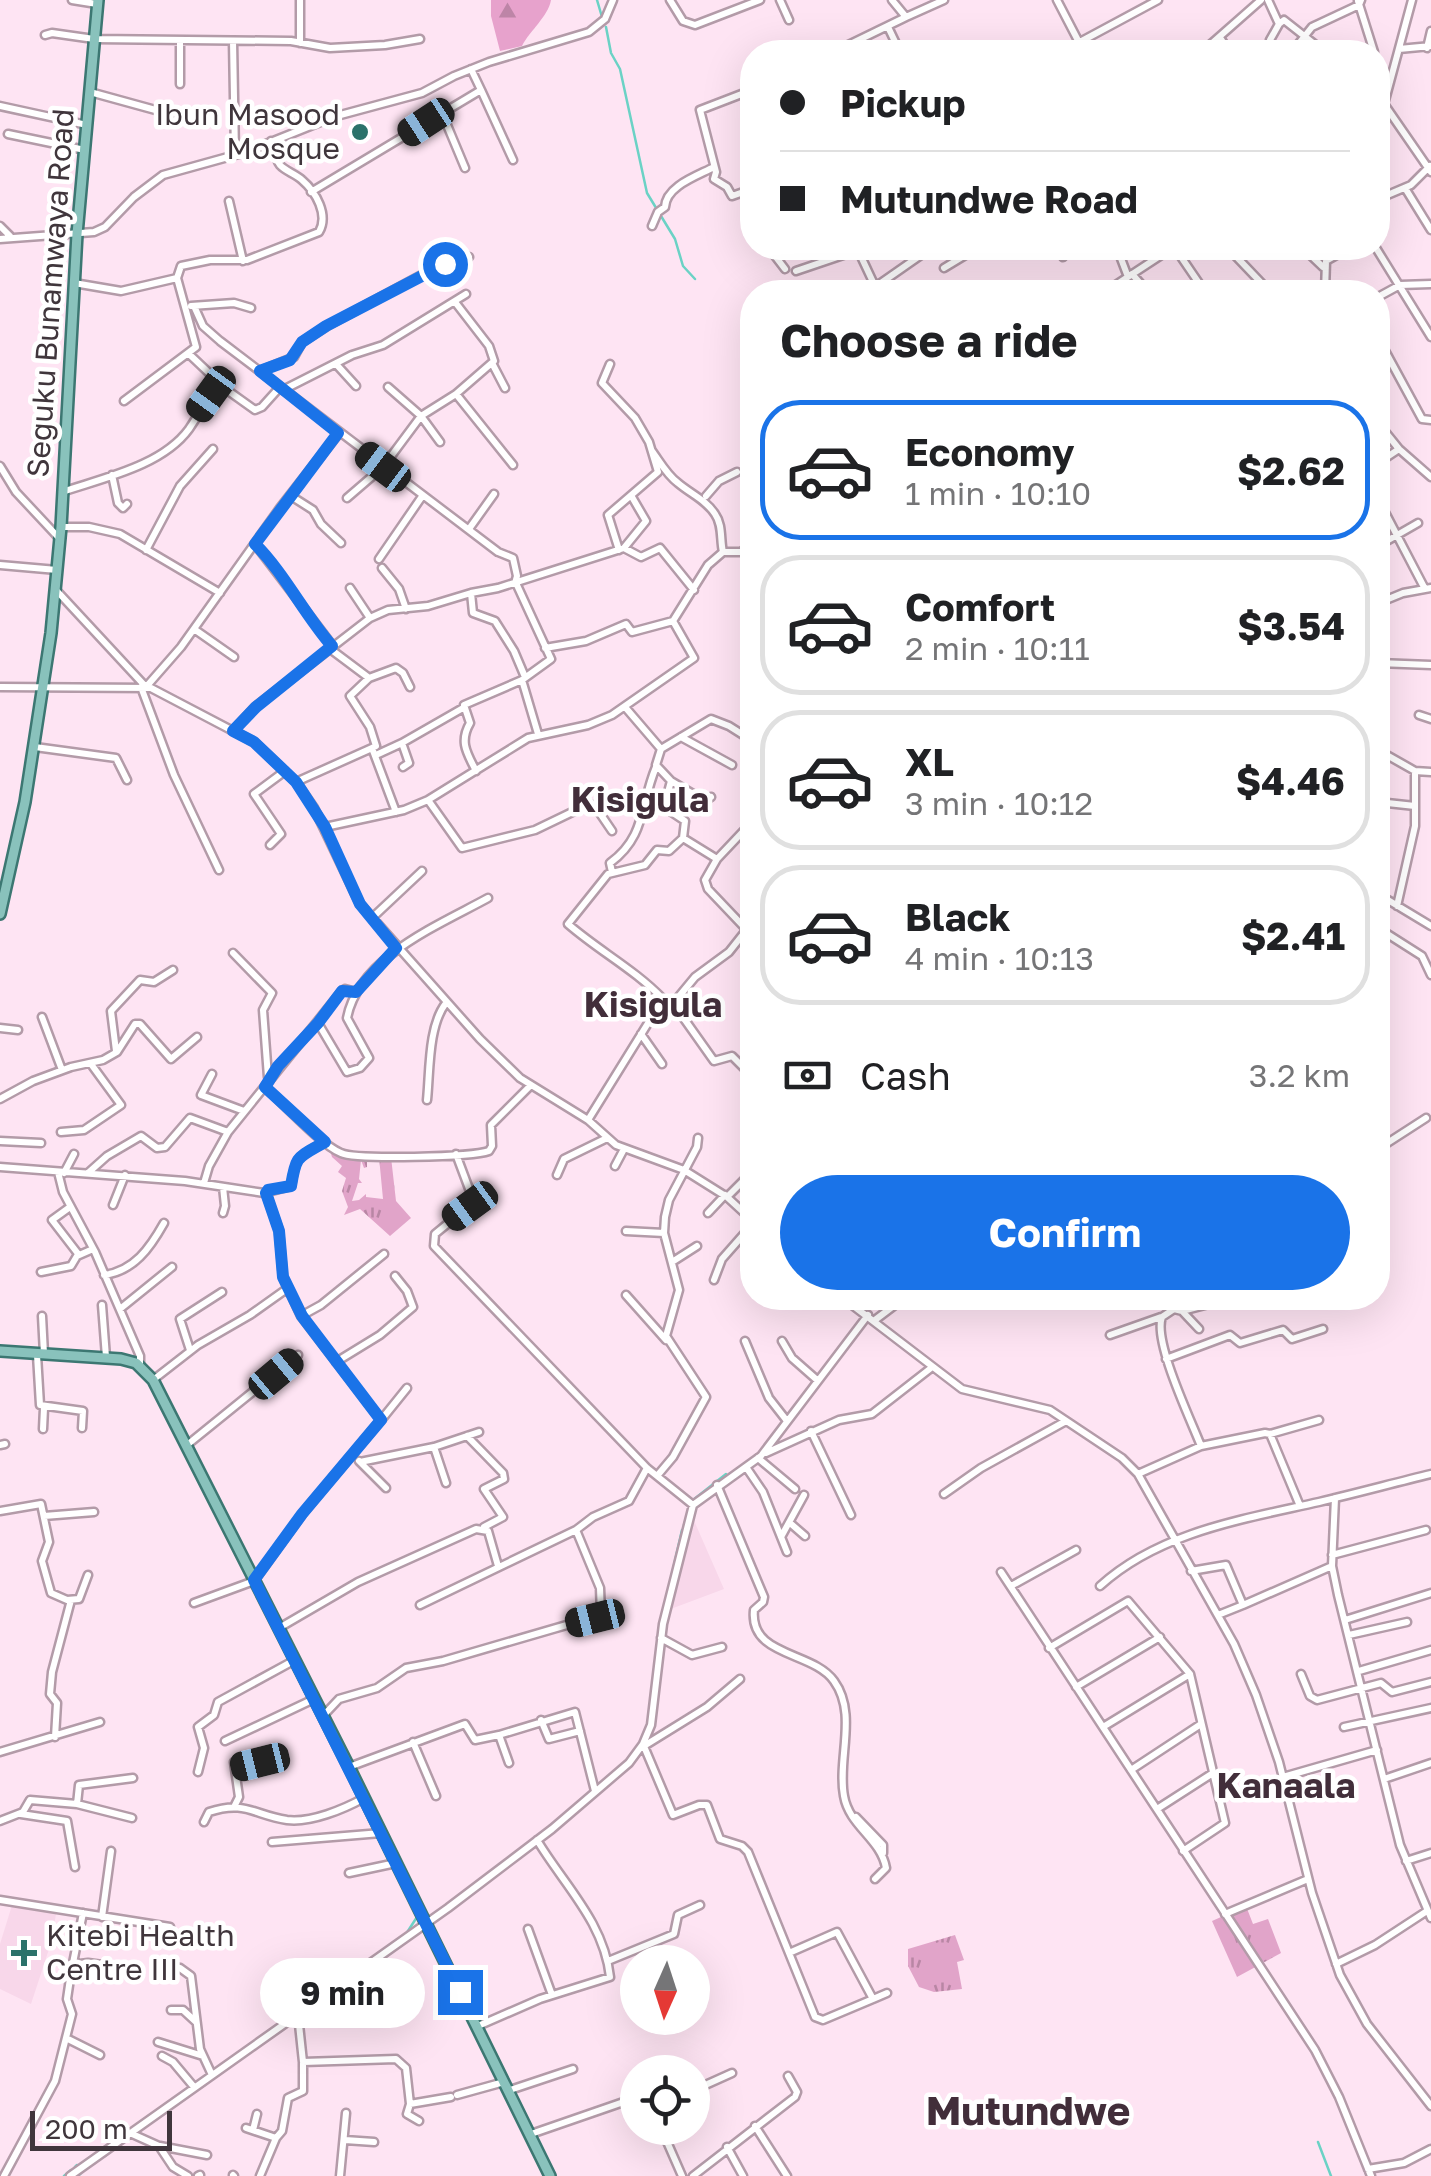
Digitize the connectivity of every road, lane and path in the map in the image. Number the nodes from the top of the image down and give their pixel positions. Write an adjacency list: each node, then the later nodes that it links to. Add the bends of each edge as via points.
1 (72, 0): 13 (street)
2 (300, 0): 35 (street)
3 (614, 0): 38 (street, via 589,32)
4 (670, 0): 5 (street, via 683,21 696,26)
5 (760, 0)
6 (780, 0): 16 (street)
7 (892, 0): 15 (street)
8 (944, 0): 15 (street)
9 (1057, 0): 29 (street)
10 (1158, 0): 30 (street)
11 (1264, 0): 17 (street); 24 (street)
12 (1412, 0): 37 (street)
13 (98, 2): 22 (main road, Seguku Bunamwaya Road)
14 (1359, 2): 21 (street); 34 (street)
15 (906, 18): 18 (street)
16 (789, 20)
17 (1279, 24): 21 (street, via 1284,20); 31 (street)
18 (888, 27): 27 (street); 28 (street)
19 (1431, 30): 36 (street)
20 (46, 35): 22 (street)
21 (1305, 35): 32 (street); 33 (street)
22 (94, 39): 25 (street); 42 (main road, Seguku Bunamwaya Road)
23 (420, 39): 35 (street, via 330,48)
24 (1221, 39)
25 (180, 40): 26 (street); 40 (street)
26 (233, 40): 35 (street); 52 (street)
27 (860, 40)
28 (894, 40)
29 (1077, 40)
30 (1084, 40)
31 (1270, 40)
32 (1301, 40)
33 (1310, 40)
34 (1370, 40)
35 (300, 43)
36 (1429, 47): 37 (street)
37 (1399, 48): 39 (street)
38 (472, 69): 41 (street); 50 (street, via 422,94)
39 (1390, 82)
40 (180, 84)
41 (481, 90): 45 (street); 53 (street)
42 (90, 92): 46 (street); 48 (main road, Seguku Bunamwaya Road)
43 (740, 95): 54 (street, via 700,110)
44 (0, 106): 48 (street)
45 (442, 113): 55 (street); 58 (street)
46 (170, 114)
47 (1390, 117): 56 (street)
48 (87, 125): 51 (main road, Seguku Bunamwaya Road)
49 (8, 134): 51 (street)
50 (271, 141): 52 (street); 58 (street, via 280,166)
51 (85, 150): 67 (main road, Seguku Bunamwaya Road)
52 (234, 155): 67 (street, via 163,175 105,227)
53 (514, 160)
54 (714, 167): 59 (street, via 714,179 732,196); 65 (street, via 668,195)
55 (465, 168)
56 (1430, 168): 57 (street)
57 (1405, 188): 60 (street); 63 (street)
58 (311, 192): 71 (street, via 323,215 319,232)
59 (740, 193)
60 (1390, 194)
61 (228, 201): 71 (street)
62 (1430, 210): 63 (street)
63 (1422, 215): 66 (street)
64 (0, 226): 68 (street)
65 (652, 226)
66 (1431, 230)
67 (77, 234): 68 (street); 93 (main road, Seguku Bunamwaya Road)
68 (11, 237): 69 (street)
69 (0, 239)
70 (469, 258): 107 (street, via 427,272 326,326 290,360)
71 (244, 260): 87 (street, via 189,263)
72 (778, 260): 84 (street)
73 (830, 260): 85 (street)
74 (914, 260): 88 (street)
75 (958, 260): 83 (street)
76 (1122, 260): 86 (street)
77 (1155, 260): 86 (street)
78 (1239, 260): 91 (street)
79 (1316, 260): 82 (street)
80 (1326, 260): 82 (street)
81 (1384, 260): 95 (street)
82 (1324, 267): 92 (street)
83 (944, 268)
84 (785, 270)
85 (796, 272)
86 (1130, 276): 89 (street); 90 (street)
87 (176, 278): 93 (street, via 121,291); 99 (street)
88 (886, 280)
89 (1124, 280)
90 (1134, 280)
91 (1259, 280)
92 (1325, 280)
93 (74, 284): 130 (main road, Seguku Bunamwaya Road)
94 (1431, 284): 95 (street)
95 (1400, 285): 96 (street); 101 (street)
96 (1390, 290)
97 (466, 294): 98 (street)
98 (455, 302): 104 (street, via 383,346); 105 (street, via 494,353)
99 (189, 306): 100 (street); 102 (street, via 196,343); 107 (street, via 203,326)
100 (251, 308)
101 (1431, 337)
102 (190, 354): 108 (street); 114 (street)
103 (1390, 360): 116 (street, via 1422,418)
104 (336, 364): 109 (street); 111 (street)
105 (492, 364): 112 (street); 113 (street)
106 (610, 364): 122 (street, via 602,384 632,412)
107 (260, 371): 111 (street)
108 (219, 382): 111 (street, via 255,410); 128 (street, via 170,447)
109 (356, 386)
110 (388, 386): 115 (street)
111 (281, 388): 117 (street)
112 (505, 388)
113 (456, 394): 115 (street); 124 (street)
114 (124, 401)
115 (421, 416): 119 (street); 126 (street)
116 (1431, 420)
117 (338, 433): 126 (street); 133 (street)
118 (1390, 438): 121 (street)
119 (440, 442)
120 (213, 449): 148 (street, via 180,486)
121 (1399, 449): 123 (street); 129 (street)
122 (652, 451): 135 (street, via 658,472); 149 (street, via 674,480 714,512)
123 (1390, 455)
124 (513, 465)
125 (0, 466): 143 (street)
126 (383, 467): 132 (street); 136 (street)
127 (737, 472): 134 (street)
128 (112, 475): 130 (street); 137 (street, via 118,504)
129 (1431, 477)
130 (62, 492): 140 (main road, Seguku Bunamwaya Road)
131 (494, 494): 141 (street)
132 (424, 495): 141 (street); 161 (street, via 381,564)
133 (291, 496): 145 (street); 146 (street)
134 (706, 496)
135 (632, 497): 147 (street, via 646,520); 147 (street, via 608,515)
136 (347, 498)
137 (128, 504)
138 (1390, 520): 142 (street)
139 (1418, 523): 142 (street)
140 (61, 527): 143 (main road, Seguku Bunamwaya Road); 148 (street, via 108,530)
141 (469, 530): 153 (street, via 513,558)
142 (1398, 535): 144 (street); 155 (street)
143 (60, 539): 152 (main road, Seguku Bunamwaya Road)
144 (1390, 539)
145 (341, 543)
146 (255, 544): 159 (street); 165 (street)
147 (621, 549): 153 (street); 157 (street, via 640,557 660,548)
148 (146, 550): 159 (street)
149 (723, 552): 150 (street); 157 (street)
150 (740, 552)
151 (0, 566): 152 (street)
152 (57, 570): 156 (main road, Seguku Bunamwaya Road)
153 (515, 582): 158 (street); 166 (street)
154 (350, 588): 162 (street)
155 (1428, 588): 160 (street)
156 (55, 589): 173 (main road, Seguku Bunamwaya Road); 174 (street)
157 (694, 590): 163 (street)
158 (471, 593): 161 (street); 171 (street, via 473,613 495,620)
159 (220, 594): 164 (street)
160 (1390, 598)
161 (406, 609): 162 (street)
162 (370, 618): 165 (street)
163 (672, 620): 166 (street, via 632,632 626,624); 176 (street, via 694,658)
164 (194, 629): 167 (street); 174 (street)
165 (330, 647): 170 (street); 180 (street)
166 (546, 648): 171 (street, via 552,660)
167 (234, 658)
168 (1390, 663): 169 (street)
169 (1431, 664)
170 (369, 678): 175 (street, via 396,668); 187 (street, via 350,696 374,737)
171 (523, 678): 177 (street); 182 (street)
172 (0, 686): 173 (street)
173 (44, 687): 174 (street); 185 (main road, Seguku Bunamwaya Road)
174 (143, 687): 180 (street); 210 (street, via 174,774)
175 (410, 687)
176 (625, 707): 182 (street, via 588,725); 186 (street)
177 (464, 708): 184 (street); 192 (street, via 470,724 464,744)
178 (1419, 715): 179 (street)
179 (1431, 719)
180 (233, 731): 194 (street)
181 (740, 733): 183 (street, via 711,719)
182 (538, 734): 192 (street)
183 (681, 737): 186 (street); 189 (street)
184 (402, 743): 187 (street); 190 (street, via 409,763)
185 (35, 746): 196 (street, via 116,758); 216 (main road, Seguku Bunamwaya Road)
186 (661, 749): 191 (street)
187 (374, 752): 197 (street); 203 (street)
188 (1390, 757): 193 (street)
189 (732, 766)
190 (403, 767)
191 (656, 767): 198 (street); 212 (street, via 638,835 610,863)
192 (476, 771): 200 (street)
193 (1415, 771): 195 (street); 202 (street)
194 (285, 772): 197 (street); 208 (street, via 254,794 281,834)
195 (1431, 772)
196 (127, 780)
197 (296, 782): 204 (street)
198 (671, 782): 199 (street, via 705,801); 207 (street, via 663,805 686,821)
199 (711, 797)
200 (428, 800): 203 (street); 205 (street, via 462,848 535,830 589,804)
201 (1390, 803): 202 (street)
202 (1415, 806): 215 (street)
203 (396, 812): 204 (street)
204 (325, 827): 218 (street)
205 (612, 831)
206 (740, 835): 209 (street)
207 (683, 838): 209 (street); 212 (street, via 669,851 657,850 645,865)
208 (270, 845)
209 (717, 859): 217 (street, via 705,884)
210 (220, 870)
211 (422, 871): 218 (street)
212 (612, 872): 227 (street, via 568,924)
213 (488, 898): 222 (street)
214 (1390, 902): 215 (street)
215 (1397, 906): 219 (street)
216 (0, 914)
217 (740, 917)
218 (372, 918): 222 (street)
219 (1431, 926)
220 (1390, 936): 225 (street, via 1422,956)
221 (740, 938): 229 (street)
222 (396, 948): 226 (street); 228 (street)
223 (233, 952): 242 (street, via 272,992 262,1010)
224 (173, 970): 236 (street, via 154,982 140,980 111,1011)
225 (1431, 975)
226 (356, 992): 231 (street, via 342,991); 231 (street, via 347,1018 369,1058 366,1064 347,1072)
227 (662, 999): 229 (street); 234 (street)
228 (446, 1003): 243 (street); 245 (street, via 434,1034)
229 (671, 1006): 239 (street, via 714,1061 732,1056)
230 (42, 1016): 240 (street)
231 (318, 1023): 242 (street)
232 (0, 1028): 233 (street)
233 (18, 1030)
234 (641, 1034): 238 (street); 248 (street)
235 (197, 1037): 236 (street, via 171,1059 137,1024)
236 (116, 1052): 237 (street)
237 (91, 1064): 240 (street); 249 (street, via 120,1105 84,1130)
238 (662, 1064)
239 (740, 1064)
240 (62, 1070): 244 (street)
241 (212, 1074): 246 (street, via 201,1095)
242 (266, 1083): 246 (street); 255 (street)
243 (531, 1085): 248 (street); 259 (street, via 491,1125 488,1151)
244 (0, 1099)
245 (427, 1100)
246 (244, 1111): 250 (street)
247 (1426, 1118): 254 (street)
248 (588, 1120): 251 (street)
249 (61, 1132)
250 (228, 1132): 264 (street, via 190,1118 165,1147 140,1136); 267 (street)
251 (607, 1138): 257 (street); 266 (street, via 564,1159)
252 (698, 1138): 262 (street)
253 (0, 1141): 256 (street)
254 (1390, 1141)
255 (325, 1142): 259 (street, via 346,1155); 270 (street, via 296,1161 291,1186)
256 (41, 1143)
257 (624, 1150): 261 (street); 262 (street)
258 (74, 1154): 263 (street)
259 (456, 1154): 340 (street, via 474,1202 432,1242)
260 (0, 1166): 263 (street)
261 (615, 1166)
262 (684, 1170): 271 (street); 279 (street, via 666,1207)
263 (61, 1172): 264 (street); 273 (street)
264 (87, 1174): 265 (street)
265 (125, 1175): 267 (street); 272 (street)
266 (557, 1175)
267 (204, 1182): 269 (street)
268 (740, 1182): 271 (street)
269 (223, 1187): 270 (street); 275 (street)
270 (266, 1193): 291 (street)
271 (726, 1196): 274 (street); 276 (street)
272 (113, 1205)
273 (70, 1207): 282 (street); 284 (street, via 52,1220)
274 (740, 1210)
275 (223, 1213)
276 (708, 1214)
277 (164, 1222): 288 (street, via 150,1248 122,1272)
278 (626, 1232): 279 (street)
279 (664, 1233): 285 (street)
280 (740, 1237): 290 (street)
281 (698, 1246): 285 (street)
282 (93, 1248): 284 (street); 288 (street)
283 (384, 1254): 301 (street)
284 (79, 1255): 287 (street, via 71,1266)
285 (672, 1262): 307 (street, via 678,1290)
286 (172, 1267): 295 (street)
287 (41, 1272)
288 (104, 1275): 295 (street)
289 (395, 1276): 316 (street, via 413,1307)
290 (714, 1280)
291 (288, 1288): 301 (street); 310 (street)
292 (222, 1292): 310 (street, via 180,1319)
293 (626, 1295): 307 (street)
294 (102, 1305): 314 (street)
295 (120, 1309): 317 (street)
296 (862, 1310): 299 (street)
297 (888, 1310): 303 (street)
298 (1178, 1310): 302 (street); 304 (street)
299 (868, 1314): 303 (street); 320 (street)
300 (42, 1316): 312 (street)
301 (302, 1316): 316 (street)
302 (1162, 1317): 306 (street); 315 (street)
303 (875, 1320): 318 (street)
304 (1199, 1329)
305 (1324, 1329): 315 (street, via 1292,1338 1286,1329 1241,1343 1230,1335)
306 (1110, 1335)
307 (667, 1341): 343 (street, via 706,1397)
308 (782, 1341): 320 (street)
309 (745, 1342): 325 (street, via 769,1398)
310 (190, 1350): 319 (street)
311 (0, 1351): 312 (main road)
312 (40, 1355): 314 (main road); 322 (street)
313 (298, 1355): 333 (street)
314 (106, 1357): 317 (main road)
315 (1166, 1359): 334 (street)
316 (336, 1362): 323 (street)
317 (140, 1367): 319 (main road)
318 (931, 1368): 326 (street, via 962,1390 1045,1408); 329 (street, via 872,1414)
319 (152, 1380): 333 (main road)
320 (817, 1380): 325 (street)
321 (407, 1388): 323 (street)
322 (44, 1408): 327 (street, via 83,1411); 328 (street)
323 (381, 1420): 336 (street)
324 (1318, 1420): 331 (street)
325 (787, 1421): 337 (street)
326 (1066, 1421): 341 (street); 348 (street)
327 (82, 1428)
328 (43, 1429)
329 (811, 1431): 337 (street); 355 (street)
330 (479, 1432): 332 (street)
331 (1270, 1434): 334 (street); 352 (street)
332 (466, 1436): 335 (street); 358 (street, via 504,1478 484,1489 503,1517)
333 (187, 1445): 372 (main road)
334 (1201, 1446): 341 (street)
335 (434, 1447): 338 (street); 344 (street)
336 (351, 1457): 338 (street); 372 (street)
337 (760, 1457): 339 (street); 347 (street)
338 (360, 1462): 346 (street)
339 (746, 1467): 345 (street); 362 (street)
340 (647, 1468): 343 (street); 359 (street, via 629,1501)
341 (1138, 1474): 363 (street)
342 (1431, 1474): 350 (street)
343 (657, 1476): 351 (street)
344 (446, 1483)
345 (717, 1485): 351 (street); 445 (street, via 764,1596 754,1610 756,1630 770,1646 820,1666 839,1690 846,1805 883,1855 886,1868)
346 (386, 1488)
347 (796, 1489)
348 (944, 1494)
349 (804, 1496): 357 (street)
350 (1335, 1498): 352 (street); 366 (street)
351 (693, 1505): 386 (street)
352 (1300, 1506): 363 (street)
353 (0, 1511): 356 (street, via 41,1504)
354 (94, 1512): 356 (street)
355 (851, 1515)
356 (44, 1516): 376 (street, via 48,1546 42,1561 49,1590)
357 (790, 1523): 361 (street); 362 (street)
358 (483, 1528): 367 (street); 383 (street, via 358,1582)
359 (576, 1530): 367 (street); 400 (street, via 600,1588 601,1615 406,1668 378,1688 339,1698)
360 (1426, 1530): 366 (street)
361 (805, 1536)
362 (781, 1537): 365 (street)
363 (1174, 1541): 369 (street); 374 (street)
364 (1076, 1550): 373 (street)
365 (786, 1552)
366 (1332, 1554): 368 (street)
367 (498, 1566): 378 (street)
368 (1332, 1566): 379 (street); 381 (street)
369 (1190, 1571): 379 (street, via 1225,1564); 380 (street)
370 (1001, 1572): 373 (street)
371 (88, 1574): 376 (street, via 82,1595)
372 (254, 1580): 377 (street); 383 (main road)
373 (1010, 1586): 388 (street)
374 (1100, 1586)
375 (1431, 1593): 381 (street)
376 (71, 1600): 409 (street, via 52,1672)
377 (194, 1603)
378 (420, 1605)
379 (1243, 1605): 380 (street)
380 (1218, 1615): 422 (street, via 1256,1695)
381 (1345, 1620): 384 (street)
382 (1407, 1622): 384 (street)
383 (279, 1628): 390 (main road)
384 (1350, 1636): 391 (street)
385 (1160, 1637): 388 (street, via 1125,1601); 392 (street); 396 (street)
386 (660, 1640): 387 (street, via 692,1655); 412 (street)
387 (722, 1647)
388 (1049, 1648): 396 (street)
389 (1431, 1650): 391 (street)
390 (294, 1660): 398 (main road); 420 (street, via 218,1702 198,1727 204,1748)
391 (1359, 1671): 397 (street)
392 (1190, 1674): 404 (street); 405 (street)
393 (1301, 1674): 397 (street, via 1314,1700)
394 (740, 1679): 412 (street)
395 (1431, 1682): 397 (street, via 1392,1692 1384,1684)
396 (1076, 1687): 405 (street)
397 (1362, 1688): 402 (street)
398 (314, 1699): 400 (main road); 410 (street)
399 (1431, 1708): 402 (street)
400 (323, 1716): 418 (main road)
401 (541, 1720): 407 (street, via 549,1739); 407 (street, via 573,1711); 408 (street)
402 (1370, 1721): 406 (street); 413 (street)
403 (100, 1722): 409 (street)
404 (1201, 1724): 419 (street); 421 (street)
405 (1103, 1727): 419 (street)
406 (1344, 1727)
407 (580, 1731): 425 (street)
408 (499, 1735): 411 (street, via 479,1742 460,1724); 416 (street)
409 (55, 1737): 414 (street)
410 (225, 1741)
411 (413, 1742): 418 (street); 426 (street)
412 (644, 1745): 425 (street); 456 (street, via 674,1815 707,1805 720,1839 748,1852)
413 (1377, 1750): 422 (street); 424 (street)
414 (0, 1752)
415 (260, 1762): 429 (street, via 235,1765)
416 (509, 1763)
417 (1431, 1764): 424 (street)
418 (350, 1767): 427 (main road)
419 (1131, 1770): 430 (street)
420 (198, 1772)
421 (1213, 1773): 430 (street); 439 (street, via 1225,1823)
422 (1282, 1776): 446 (street)
423 (133, 1778): 428 (street, via 79,1785)
424 (1384, 1779): 441 (street)
425 (594, 1791): 436 (street)
426 (436, 1796)
427 (364, 1798): 429 (street, via 335,1812 290,1820); 435 (main road)
428 (78, 1804): 431 (street, via 30,1800); 432 (street)
429 (235, 1805): 434 (street, via 209,1812)
430 (1157, 1809): 439 (street)
431 (20, 1813): 433 (street); 443 (street, via 67,1821)
432 (132, 1818)
433 (0, 1821)
434 (204, 1822)
435 (381, 1832): 437 (street); 442 (main road)
436 (536, 1840): 453 (street); 457 (street, via 580,1898)
437 (272, 1842)
438 (111, 1851): 452 (street)
439 (1183, 1851): 450 (street)
440 (1431, 1853): 441 (street)
441 (1406, 1861): 451 (street)
442 (397, 1863): 444 (street); 453 (main road)
443 (75, 1867)
444 (349, 1873)
445 (875, 1879)
446 (1308, 1879): 450 (street); 459 (street)
447 (0, 1900): 449 (street)
448 (700, 1905): 457 (street, via 678,1916 674,1934)
449 (83, 1913): 452 (street); 458 (street)
450 (1225, 1914): 499 (street, via 1314,2050)
451 (1429, 1914): 459 (street)
452 (102, 1916): 454 (street)
453 (426, 1922): 466 (street); 468 (main road)
454 (170, 1927)
455 (528, 1929): 463 (street)
456 (789, 1953): 464 (street, via 837,1932); 464 (street, via 818,2018)
457 (608, 1961): 463 (street, via 606,1980)
458 (73, 1963): 461 (street); 469 (street)
459 (1336, 1964): 484 (street, via 1366,2024)
460 (166, 1966): 467 (street, via 189,1973)
461 (117, 1967)
462 (888, 1993): 464 (street)
463 (552, 1996): 468 (street)
464 (873, 1999)
465 (171, 2010): 467 (street, via 183,2010)
466 (298, 2014): 474 (street); 477 (street)
467 (197, 2023): 473 (street)
468 (478, 2026): 480 (main road)
469 (66, 2038): 471 (street); 500 (street, via 50,2094)
470 (158, 2042): 473 (street)
471 (100, 2055)
472 (162, 2056): 481 (street)
473 (203, 2056): 477 (street)
474 (303, 2062): 483 (street, via 396,2059 406,2068); 491 (street, via 303,2091 288,2098)
475 (574, 2069): 480 (street)
476 (732, 2073): 479 (street)
477 (212, 2076): 481 (street)
478 (788, 2076): 488 (street, via 796,2096)
479 (710, 2083)
480 (507, 2086): 483 (street); 490 (main road)
481 (194, 2087): 489 (street)
482 (620, 2103): 490 (street)
483 (410, 2104): 487 (street, via 407,2114)
484 (1431, 2106)
485 (346, 2113): 492 (street)
486 (257, 2114): 491 (street, via 250,2129)
487 (419, 2121)
488 (755, 2126): 496 (street); 509 (street)
489 (130, 2133): 495 (street); 501 (street)
490 (531, 2134): 505 (main road)
491 (276, 2138): 503 (street)
492 (344, 2140): 493 (street); 504 (street)
493 (374, 2142)
494 (668, 2145): 506 (street)
495 (159, 2146): 498 (street); 502 (street)
496 (727, 2147): 507 (street); 508 (street)
497 (1431, 2148): 499 (street)
498 (206, 2155)
499 (1370, 2172)
500 (4, 2176)
501 (70, 2176)
502 (188, 2176)
503 (260, 2176)
504 (340, 2176)
505 (550, 2176)
506 (682, 2176)
507 (693, 2176)
508 (743, 2176)
509 (787, 2176)

